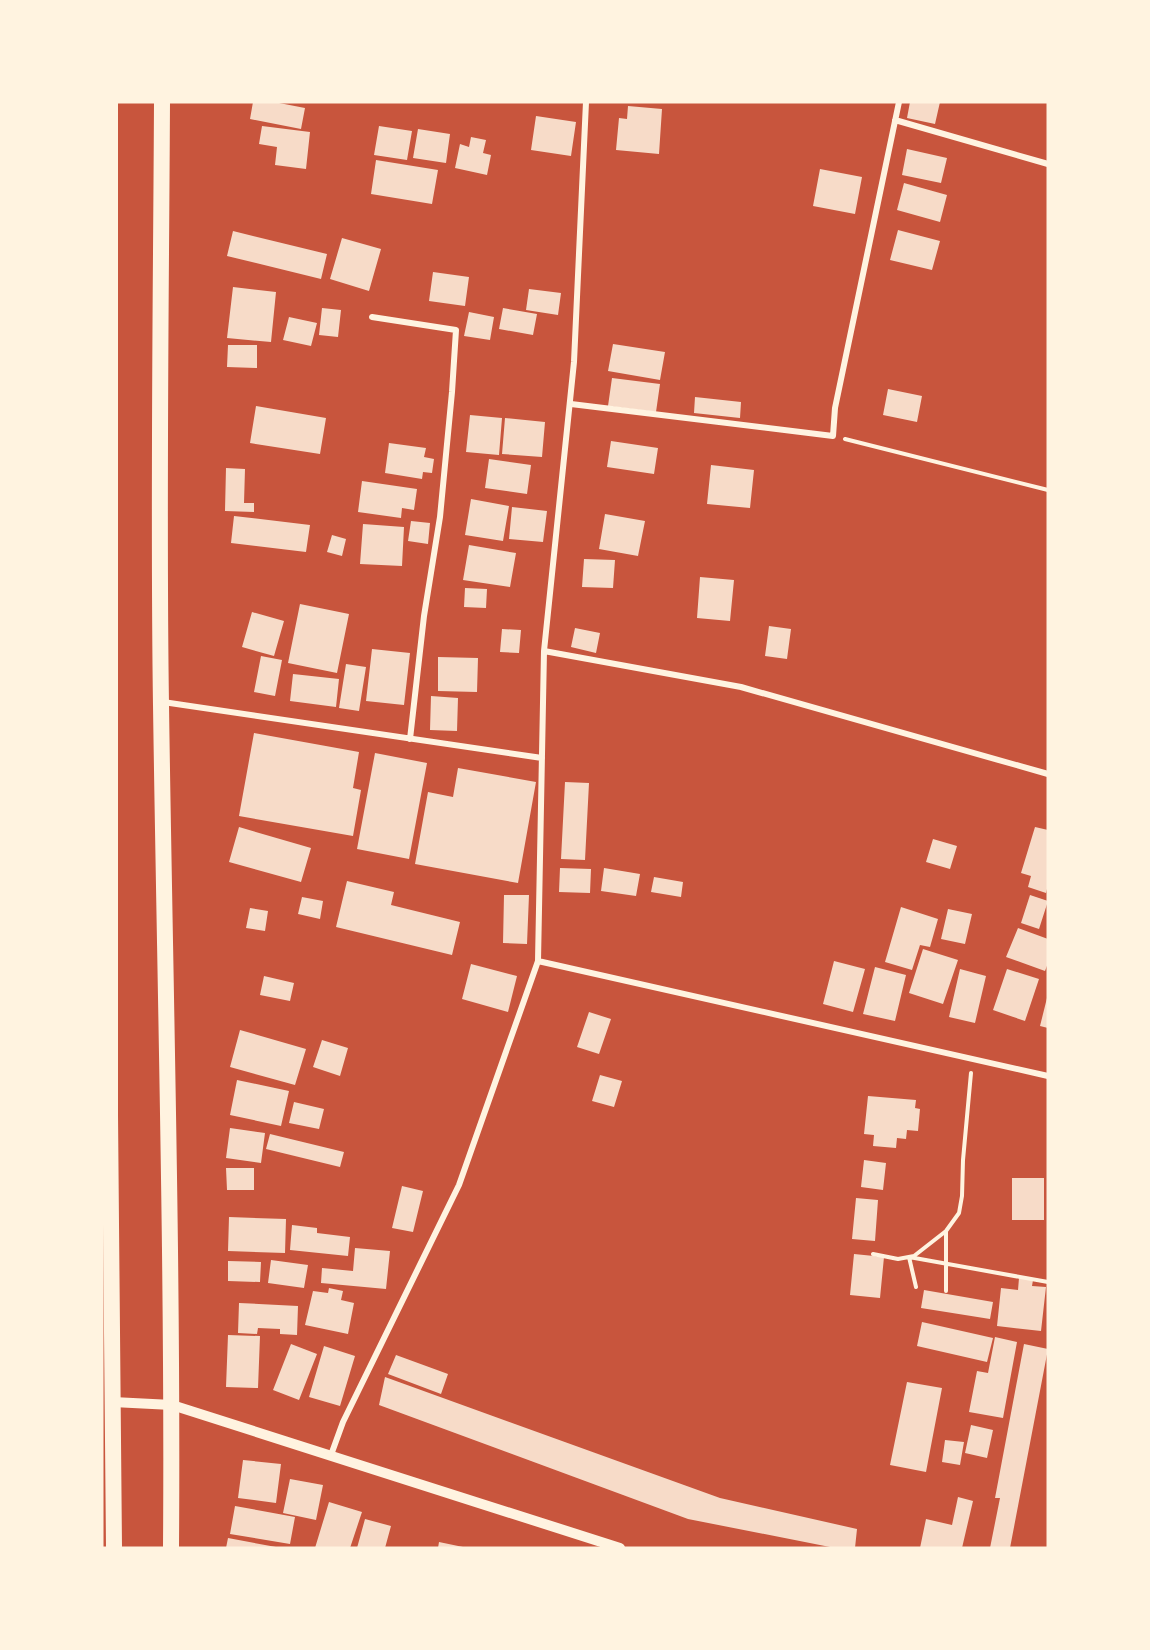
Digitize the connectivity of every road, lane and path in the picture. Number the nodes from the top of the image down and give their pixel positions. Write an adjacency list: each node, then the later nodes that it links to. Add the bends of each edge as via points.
1 (110, 102): 19 (highway)
2 (162, 102): 12 (highway)
3 (586, 102): 8 (street)
4 (899, 102): 5 (street)
5 (895, 120): 6 (street); 9 (street, via 835,408)
6 (1048, 164)
7 (372, 317): 13 (street, via 456,330 440,516)
8 (571, 404): 9 (street); 11 (street)
9 (833, 436): 10 (path)
10 (1048, 490)
11 (544, 651): 14 (street); 15 (street, via 741,687)
12 (160, 702): 13 (street); 28 (highway)
13 (410, 739): 14 (street)
14 (542, 758): 16 (street)
15 (1048, 774)
16 (538, 961): 17 (street); 29 (street, via 459,1185 343,1422)
17 (973, 1058): 18 (street); 20 (path, via 962,1196 959,1213)
18 (1048, 1076)
19 (106, 1114): 27 (highway)
20 (946, 1231): 22 (path); 23 (path)
21 (873, 1254): 22 (path)
22 (909, 1257): 23 (path); 25 (path)
23 (946, 1262): 24 (path); 26 (path)
24 (1048, 1282)
25 (916, 1287)
26 (946, 1290)
27 (113, 1402): 28 (street); 30 (highway)
28 (172, 1405): 29 (street); 31 (highway)
29 (331, 1455): 32 (street)
30 (114, 1548)
31 (171, 1548)
32 (620, 1548)

